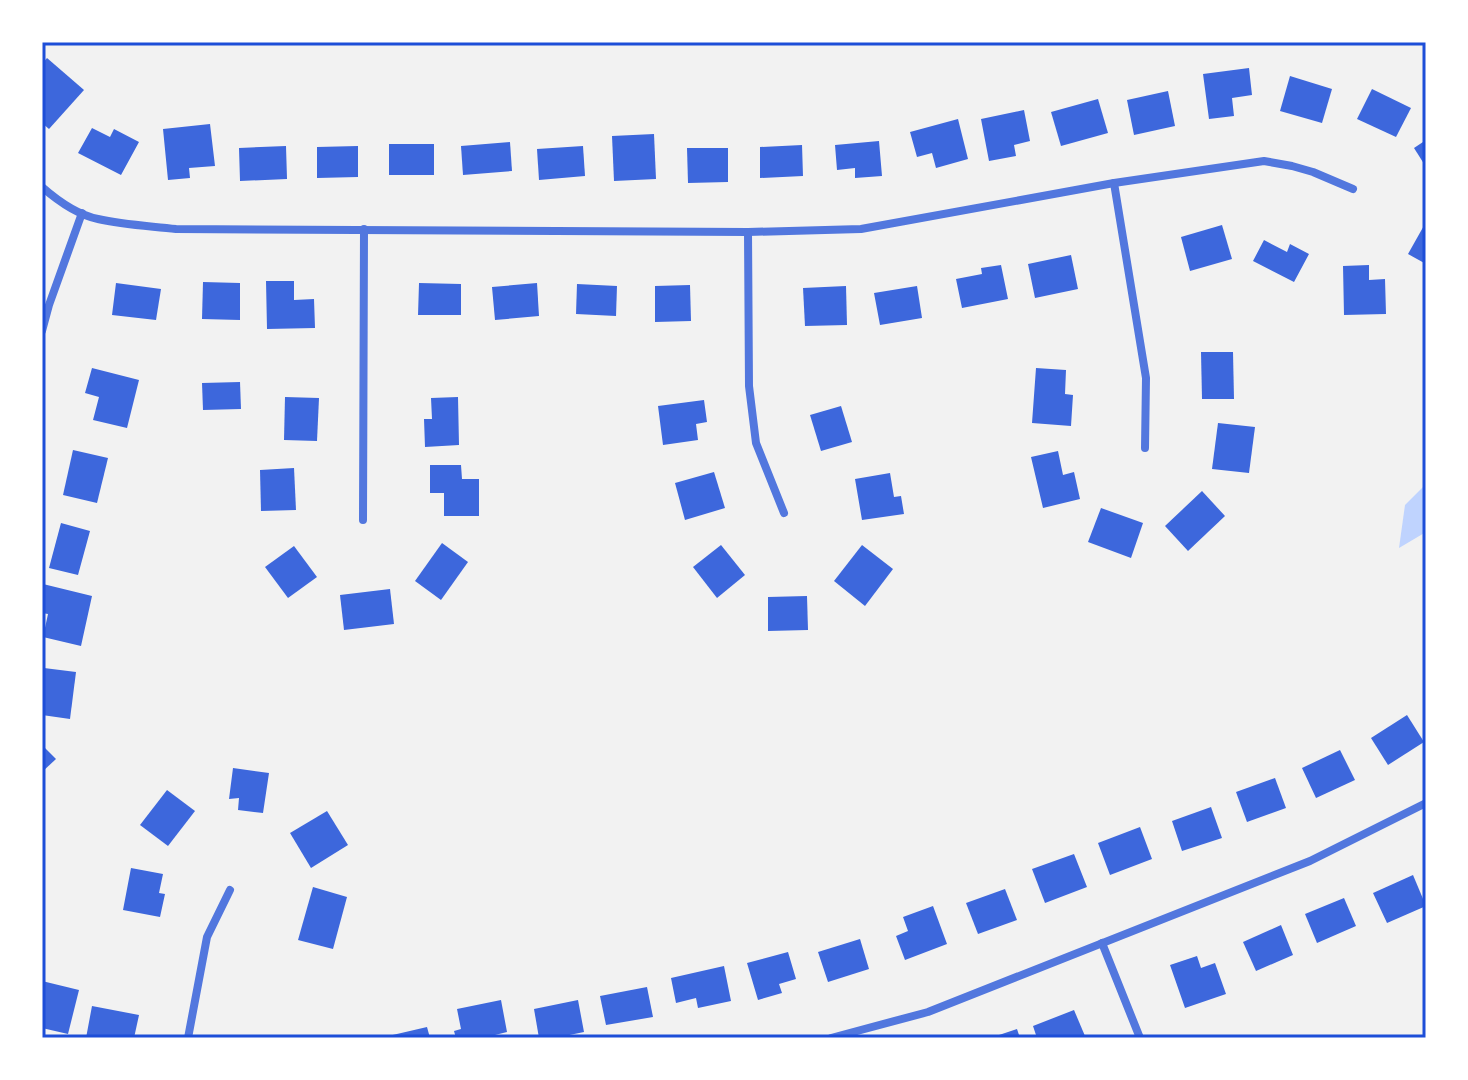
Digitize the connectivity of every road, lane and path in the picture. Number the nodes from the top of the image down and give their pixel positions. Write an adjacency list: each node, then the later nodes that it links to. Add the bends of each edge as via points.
1 (1114, 183): 3 (street, via 1264,161 1313,172); 6 (street, via 861,229); 8 (street, via 1146,378)
2 (42, 187): 4 (street)
3 (1353, 189)
4 (82, 213): 5 (street, via 176,229); 7 (street)
5 (364, 229): 6 (street); 10 (street)
6 (748, 232): 9 (street, via 750,400 756,443)
7 (42, 331)
8 (1145, 448)
9 (784, 513)
10 (363, 520)
11 (1426, 803): 13 (street, via 1310,861)
12 (230, 890): 14 (street, via 207,937)
13 (1102, 943): 15 (street, via 928,1012); 16 (street)
14 (188, 1038)
15 (831, 1038)
16 (1140, 1038)

